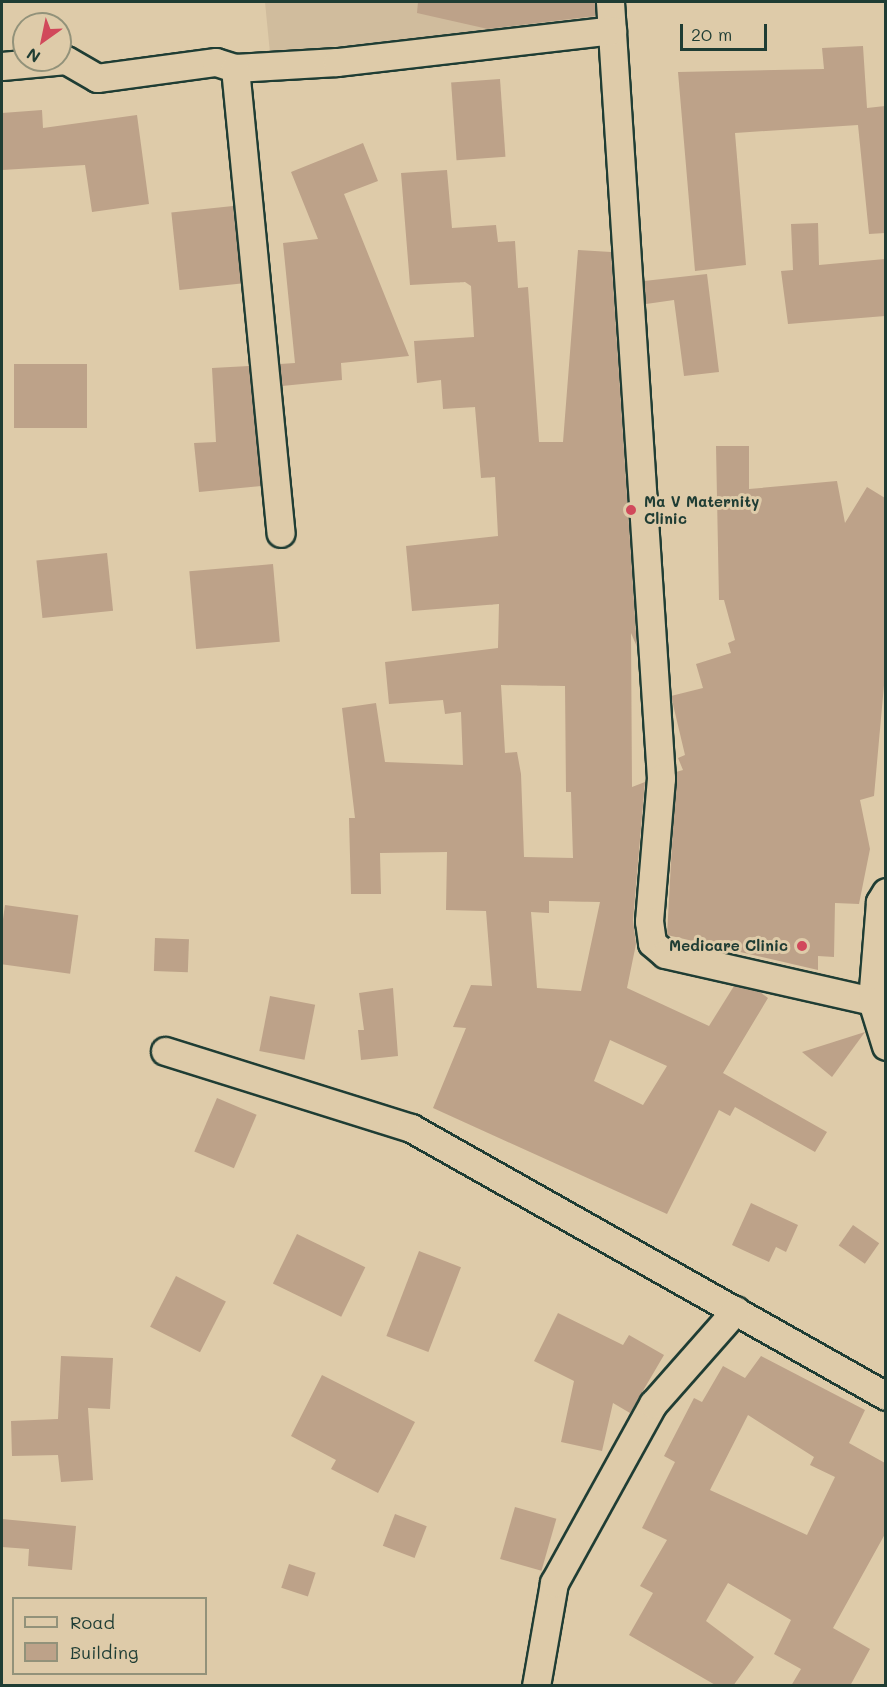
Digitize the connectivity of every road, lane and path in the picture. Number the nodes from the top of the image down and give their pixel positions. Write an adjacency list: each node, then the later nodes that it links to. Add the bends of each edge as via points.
1 (609, 2): 2 (street)
2 (612, 30): 4 (street); 7 (street, via 661,778 649,921 652,943 665,954)
3 (2, 66): 4 (street, via 66,60 97,78 216,62)
4 (234, 68): 5 (street)
5 (281, 533)
6 (885, 892): 7 (street, via 880,902)
7 (872, 1001): 8 (street)
8 (885, 1046)
9 (165, 1051): 10 (street, via 411,1128)
10 (736, 1310): 11 (street); 12 (street, via 653,1404 554,1583)
11 (885, 1396)
12 (536, 1686)

